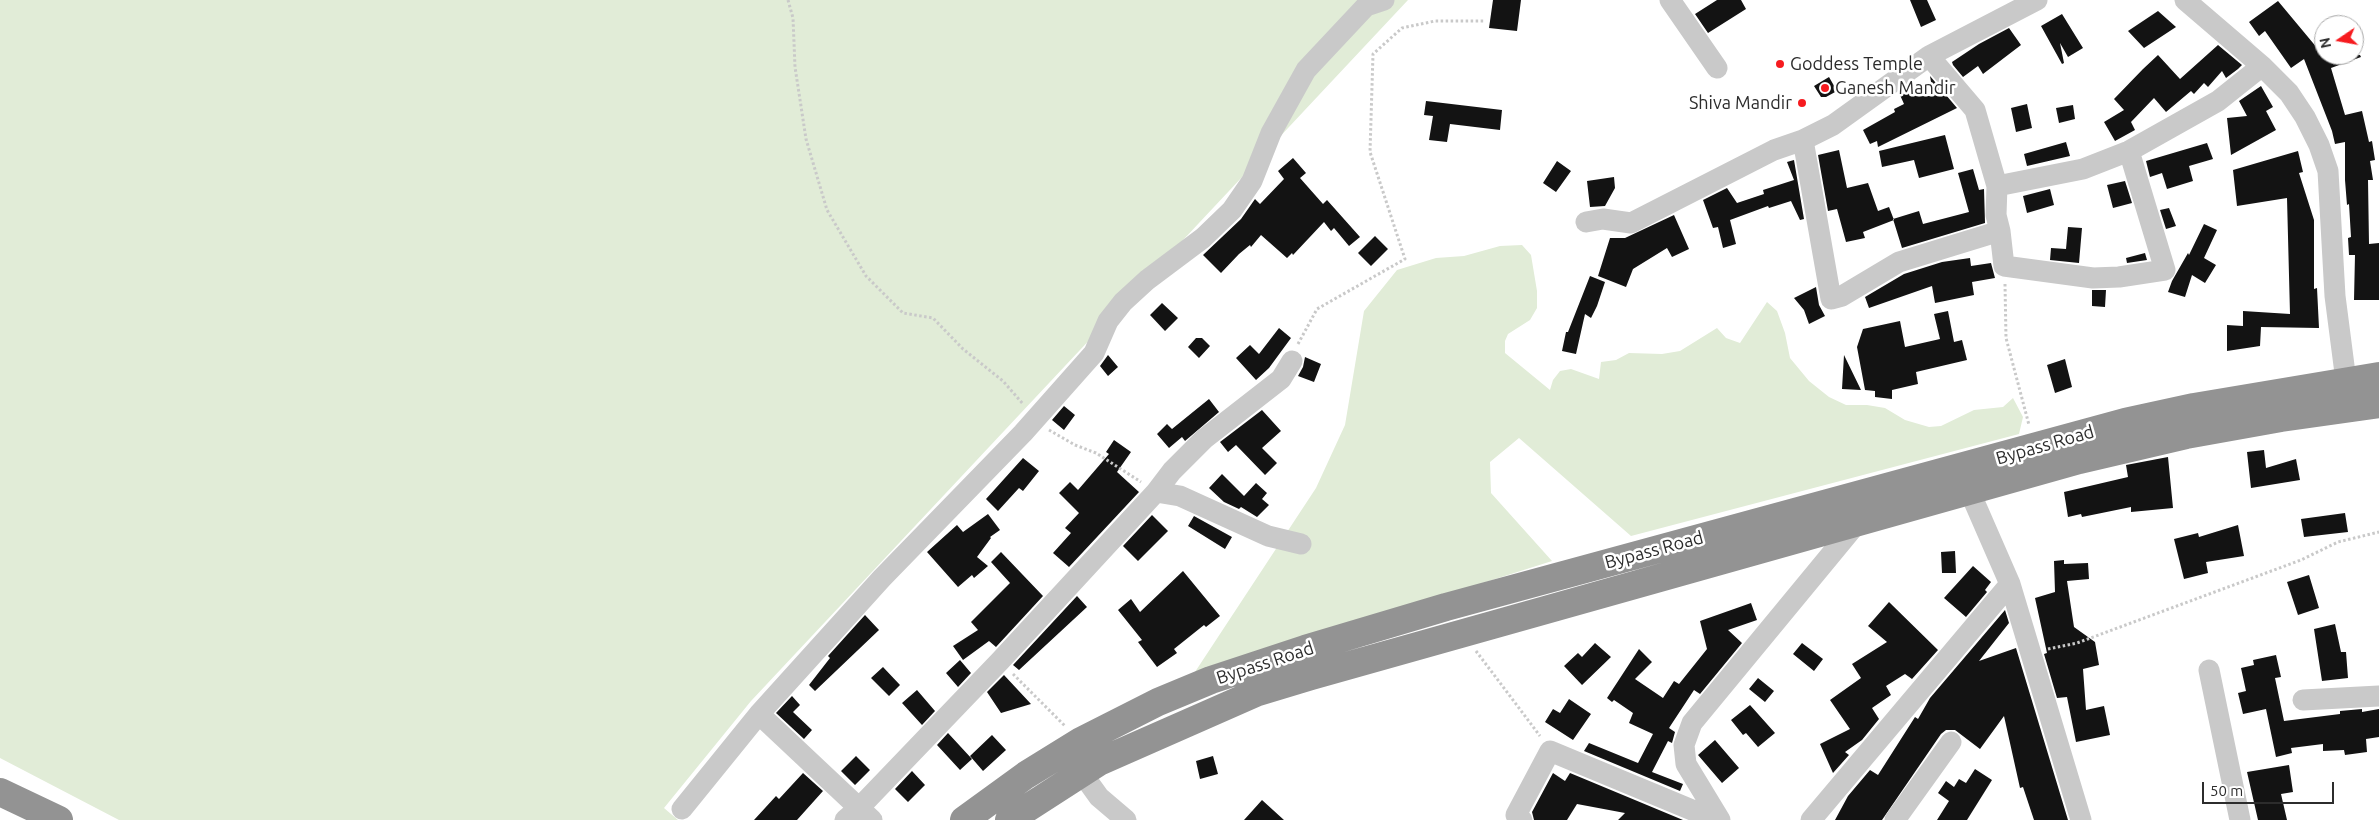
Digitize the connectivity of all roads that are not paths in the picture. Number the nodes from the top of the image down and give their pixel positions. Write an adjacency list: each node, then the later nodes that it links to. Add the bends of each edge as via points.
1 (1384, 0): 25 (street, via 1366,6 1306,70 1271,133 1252,181 1232,210 1204,238 1123,302 1108,321 1094,354 1036,419 882,578)
2 (1670, 0): 7 (street)
3 (2037, 0): 5 (street)
4 (2185, 0): 6 (street)
5 (1929, 56): 8 (street, via 1833,125); 10 (street, via 1975,110)
6 (2262, 66): 9 (street, via 2218,101); 15 (street, via 2289,93 2305,117 2328,171 2335,296)
7 (1717, 68)
8 (1803, 140): 11 (street, via 1774,150 1631,223 1603,219); 12 (street, via 1832,300 1899,262)
9 (2129, 152): 10 (street, via 2083,168); 12 (street, via 2164,270 2093,278 2004,266)
10 (1997, 186): 12 (street, via 1996,215)
11 (1586, 222)
12 (2000, 231)
13 (1292, 361): 18 (street, via 1281,379 1204,439)
14 (2379, 376): 15 (highway, Bypass Road)
15 (2346, 381): 26 (highway, Bypass Road, via 2125,422 1446,607 1202,684)
16 (2379, 404): 17 (highway, Bypass Road, via 2186,435)
17 (1969, 490): 19 (highway, Bypass Road); 21 (street)
18 (1156, 492): 20 (street, via 1180,496 1268,536); 31 (street)
19 (1857, 523): 28 (highway, Bypass Road, via 1258,692); 38 (street, via 1692,723 1684,746 1686,764)
20 (1301, 544)
21 (2010, 584): 39 (street); 41 (street)
22 (2209, 670): 42 (street)
23 (2379, 696): 24 (street)
24 (2303, 700)
25 (759, 714): 30 (street); 31 (street)
26 (1081, 741): 28 (highway); 33 (highway, Bypass Road, via 1026,775)
27 (1951, 742): 40 (street)
28 (1090, 767): 34 (highway, Bypass Road); 35 (street, via 1099,797)
29 (0, 792): 32 (highway)
30 (682, 809)
31 (859, 816)
32 (59, 820)
33 (964, 820)
34 (1009, 820)
35 (1126, 820)
36 (1522, 820): 37 (street, via 1516,815 1550,751)
37 (1716, 820)
38 (1720, 820)
39 (1811, 820)
40 (1895, 820)
41 (2081, 820)
42 (2240, 820)

